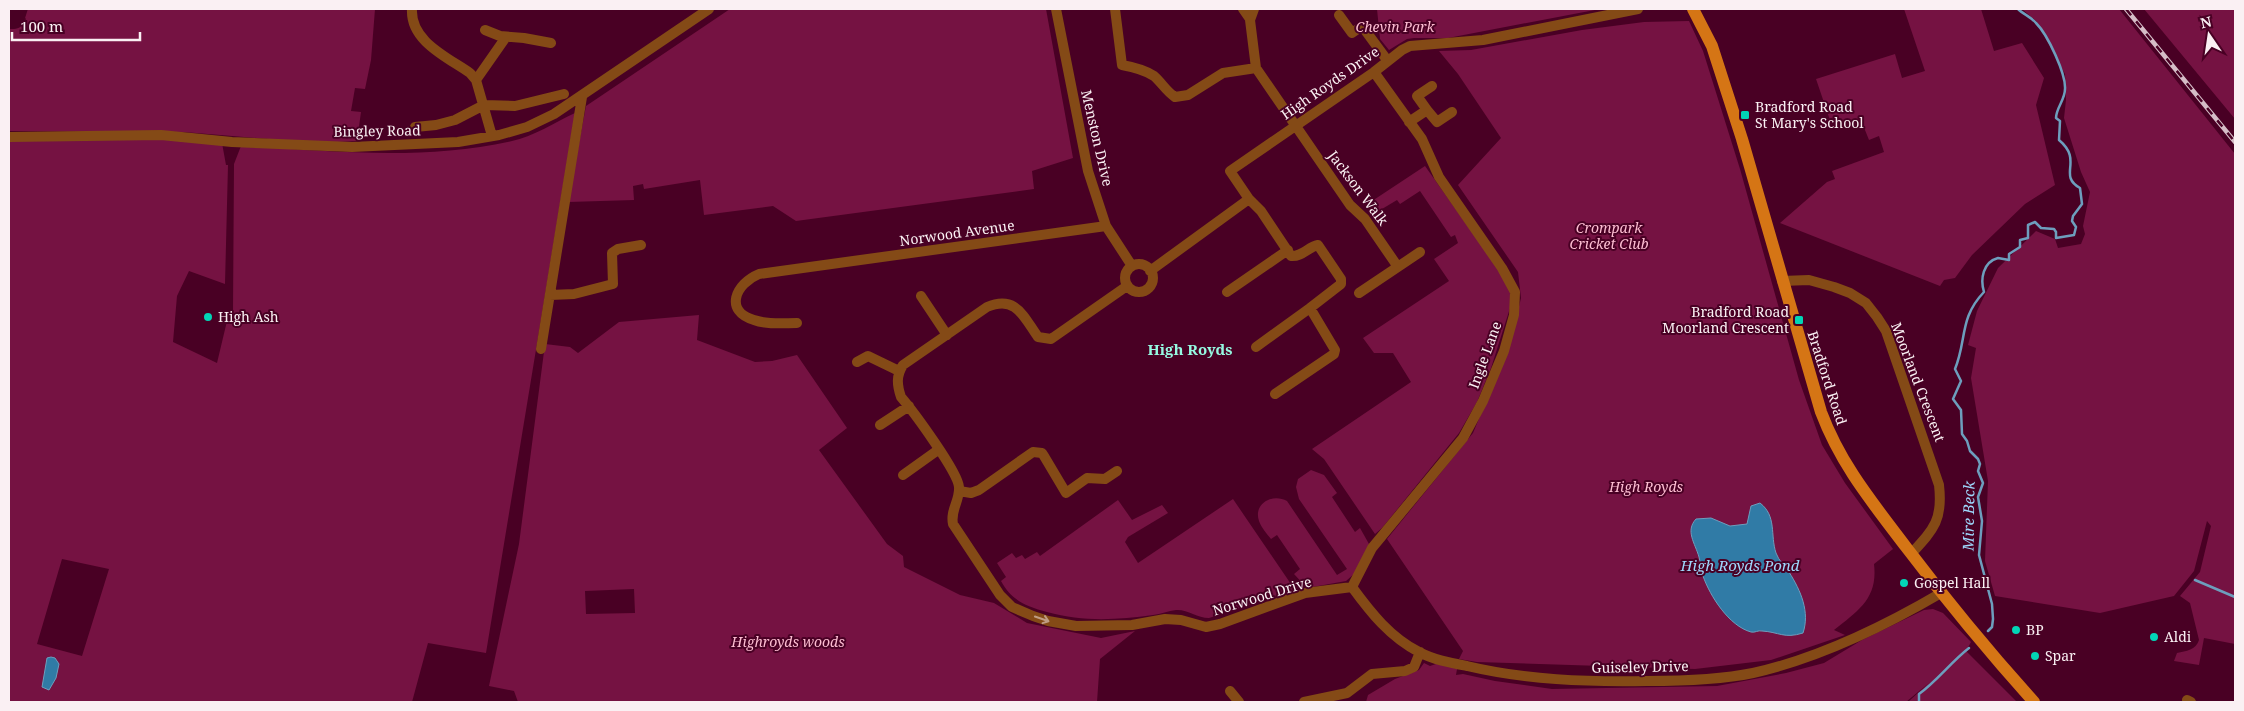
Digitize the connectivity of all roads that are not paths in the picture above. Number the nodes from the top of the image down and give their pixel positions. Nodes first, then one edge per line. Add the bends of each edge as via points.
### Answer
1 (412, 9) edge
2 (709, 9) edge
3 (1056, 9) edge
4 (1115, 9) edge
5 (1243, 9) edge
6 (1254, 9) edge
7 (1638, 9) edge
8 (1694, 9) edge
9 (1339, 15) dead end
10 (1250, 19) junction
11 (485, 30) dead end
12 (506, 38) junction
13 (551, 43) dead end
14 (1388, 60) junction
15 (1256, 68) junction
16 (1374, 72) junction
17 (476, 80) junction
18 (1432, 86) dead end
19 (564, 94) dead end
20 (582, 97) junction
21 (484, 105) junction
22 (1427, 110) junction
23 (1452, 112) dead end
24 (1409, 122) junction
25 (1295, 126) junction
26 (415, 127) dead end
27 (492, 136) junction
28 (9, 137) edge
29 (1249, 199) junction
30 (1106, 226) junction
31 (641, 245) dead end
32 (1288, 250) junction
33 (1420, 252) dead end
34 (1132, 266) junction
35 (1398, 267) junction
36 (1150, 271) junction
37 (1782, 281) junction
38 (1127, 286) junction
39 (1227, 292) dead end
40 (1358, 293) dead end
41 (550, 295) junction
42 (921, 296) dead end
43 (1310, 308) junction
44 (797, 323) dead end
45 (947, 335) junction
46 (1256, 347) dead end
47 (540, 349) dead end
48 (857, 362) dead end
49 (899, 371) junction
50 (1275, 394) dead end
51 (908, 406) junction
52 (880, 426) dead end
53 (938, 450) junction
54 (1117, 471) dead end
55 (903, 474) dead end
56 (959, 491) junction
57 (1911, 554) junction
58 (1352, 587) junction
59 (1940, 593) junction
60 (1420, 652) junction
61 (1230, 691) dead end
62 (1239, 702) edge
63 (1304, 702) edge
64 (2034, 702) edge

1 - 17 street via 414,26 422,38
2 - 20 street, Bingley Road
3 - 30 street, Menston Drive via 1088,171
4 - 15 street via 1122,65 1150,74 1175,97 1188,95 1223,73
5 - 10 street
6 - 10 street
7 - 14 street, High Royds Drive via 1483,40 1410,46
8 - 37 main road, Bradford Road via 1712,46
9 - 14 street via 1352,33 1362,26
10 - 15 street
11 - 12 street
12 - 13 street
12 - 17 street
14 - 16 street, High Royds Drive
15 - 25 street, Jackson Walk
16 - 24 street, Ingle Lane
16 - 25 street, High Royds Drive
17 - 21 street
18 - 22 street via 1417,96
19 - 21 street via 515,106
20 - 27 street, Bingley Road via 542,121
20 - 41 street
21 - 26 street via 455,120
21 - 27 street
22 - 23 street via 1437,122
22 - 24 street
24 - 58 street, Ingle Lane via 1422,139 1439,177 1513,285 1514,315 1504,351 1463,438 1372,548
25 - 29 street, High Royds Drive via 1230,171
25 - 35 street, Jackson Walk
27 - 28 street, Bingley Road via 352,148 161,135
29 - 32 street
29 - 36 street
30 - 34 street, Menston Drive
30 - 44 street, Norwood Avenue via 759,274 749,278 737,292 739,311 746,317 756,321
31 - 41 street via 618,249 612,254 613,284 574,294
32 - 39 street
32 - 43 street via 1291,256 1297,256 1318,245 1341,279 1339,288
33 - 35 street
34 - 36 street via 1142,265
34 - 38 street via 1125,277
35 - 40 street
36 - 38 street via 1152,282 1144,291 1136,292
37 - 57 main road, Bradford Road via 1832,443 1863,491
37 - 57 street, Moorland Crescent via 1809,280 1850,293 1866,303 1886,331 1939,485 1941,507 1932,531
38 - 45 street via 1051,338 1038,337 1018,308 1003,302 987,307
41 - 47 street
42 - 45 street
43 - 46 street
43 - 50 street via 1335,350 1334,354
45 - 49 street
48 - 49 street via 868,356
49 - 51 street via 898,388
51 - 52 street
51 - 53 street
53 - 55 street
53 - 56 street via 958,481
54 - 56 street via 1105,479 1087,478 1066,493 1042,453 1034,452 979,490 971,493
56 -> 58 street, Norwood Drive via 951,515 953,524 1000,595 1012,607 1048,621 1101,627 1165,619 1206,627 1305,594
57 - 59 main road, Bradford Road
58 - 60 street, Guiseley Drive via 1387,630
59 - 60 street, Guiseley Drive via 1865,634 1804,658 1752,673 1709,679 1602,682 1546,679 1483,670
59 - 64 main road, Bradford Road
60 - 63 street via 1414,667 1405,671 1372,674 1347,693
61 - 62 street

